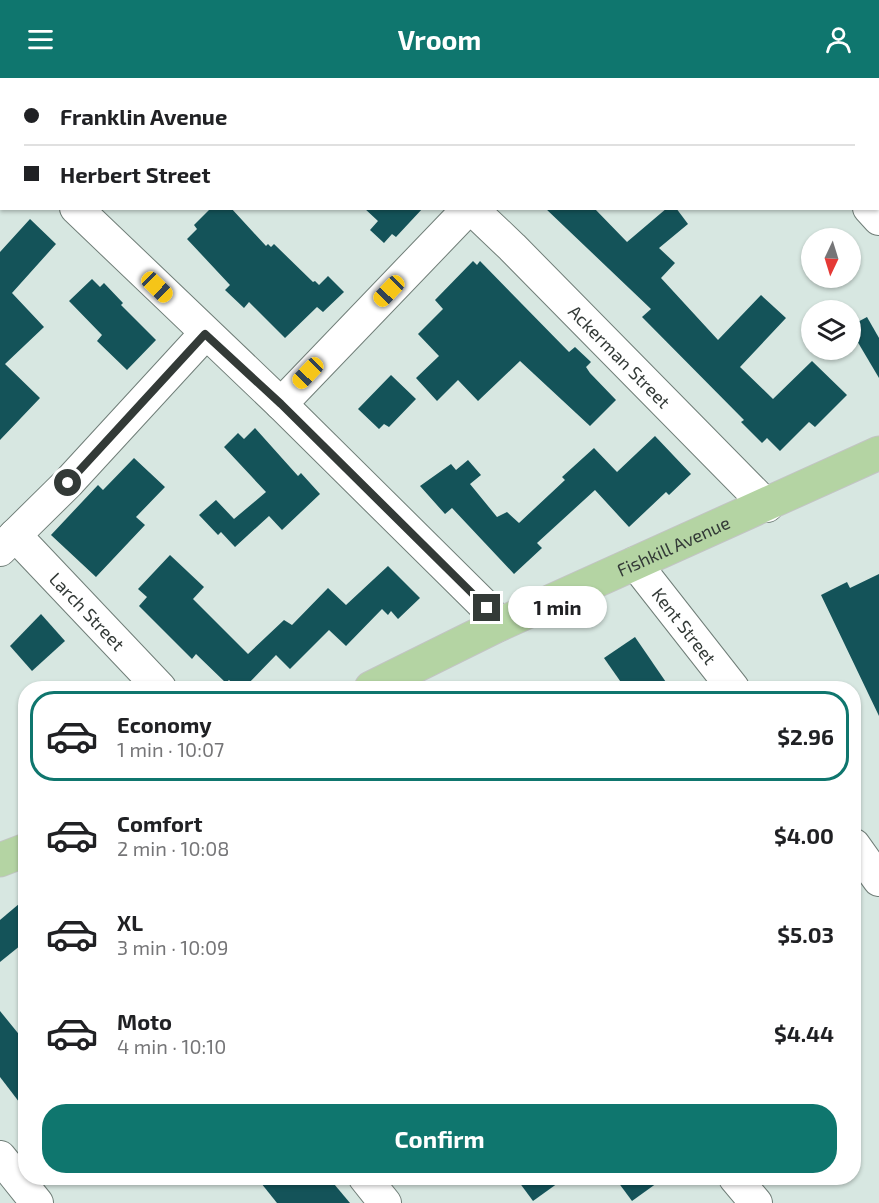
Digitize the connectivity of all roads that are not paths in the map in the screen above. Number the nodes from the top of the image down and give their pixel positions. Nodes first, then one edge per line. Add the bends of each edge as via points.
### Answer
1 (78, 210) edge
2 (468, 210) edge
3 (472, 210) edge
4 (205, 334) junction
5 (281, 404) junction
6 (879, 453) edge
7 (767, 506) junction
8 (7, 543) edge
9 (635, 563) junction
10 (496, 626) junction
11 (153, 681) edge
12 (385, 681) edge
13 (728, 681) edge
14 (18, 853) edge
15 (861, 855) edge
16 (0, 860) edge
17 (879, 880) edge
18 (0, 1157) edge
19 (18, 1179) edge
20 (23, 1185) edge
21 (371, 1185) edge
22 (741, 1185) edge
23 (37, 1203) edge
24 (385, 1203) edge
25 (756, 1203) edge

1 - 4 street
2 - 5 street
3 - 7 street, Ackerman Street
4 - 5 street
4 - 8 street via 68,483
5 - 10 street via 487,608
6 - 7 main road, Fishkill Avenue
7 - 9 main road, Fishkill Avenue
8 - 11 street, Larch Street
9 - 10 main road, Fishkill Avenue
9 - 13 street, Kent Street
10 - 12 main road, Fishkill Avenue
14 - 16 main road
15 - 17 street
18 - 19 street
20 - 23 street
21 - 24 street
22 - 25 street

